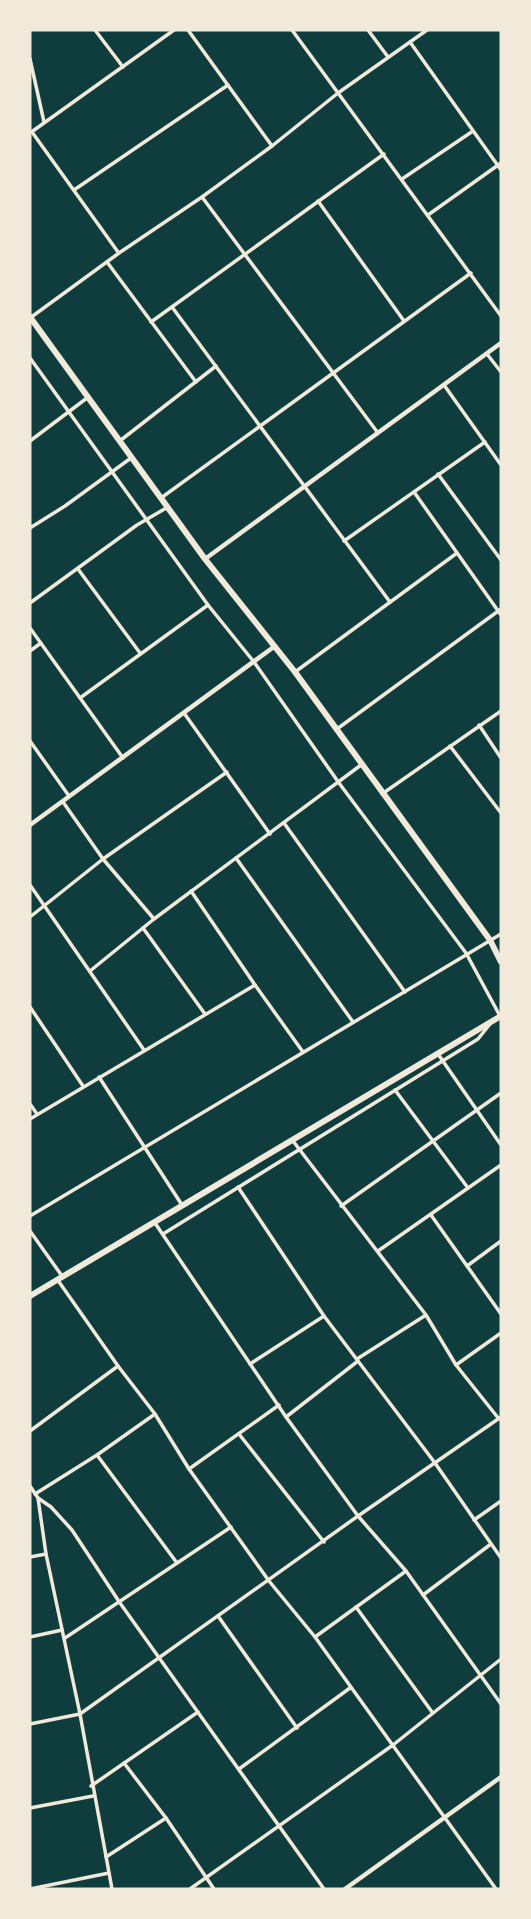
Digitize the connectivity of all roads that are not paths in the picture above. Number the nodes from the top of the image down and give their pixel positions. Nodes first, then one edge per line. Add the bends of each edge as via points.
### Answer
1 (95, 30) edge
2 (174, 30) edge
3 (292, 30) edge
4 (368, 30) edge
5 (427, 30) edge
6 (191, 31) edge
7 (410, 42) junction
8 (388, 57) junction
9 (30, 59) edge
10 (123, 67) junction
11 (228, 85) junction
12 (338, 93) junction
13 (45, 122) junction
14 (473, 131) junction
15 (31, 132) edge
16 (272, 146) junction
17 (384, 154) junction
18 (499, 164) edge
19 (501, 170) edge
20 (402, 179) junction
21 (74, 190) junction
22 (202, 197) junction
23 (318, 201) junction
24 (428, 215) junction
25 (119, 253) junction
26 (245, 254) junction
27 (107, 262) junction
28 (471, 274) junction
29 (172, 307) junction
30 (501, 316) edge
31 (30, 317) edge
32 (404, 321) junction
33 (151, 322) junction
34 (33, 327) edge
35 (501, 343) edge
36 (487, 354) junction
37 (30, 358) edge
38 (216, 366) junction
39 (333, 372) junction
40 (501, 372) edge
41 (196, 382) junction
42 (444, 385) junction
43 (88, 398) junction
44 (69, 412) junction
45 (260, 426) junction
46 (378, 433) junction
47 (30, 441) edge
48 (120, 441) junction
49 (485, 442) junction
50 (131, 457) junction
51 (501, 465) edge
52 (113, 471) junction
53 (438, 474) junction
54 (305, 487) junction
55 (414, 492) junction
56 (161, 498) junction
57 (167, 507) junction
58 (146, 519) junction
59 (30, 528) edge
60 (344, 541) junction
61 (457, 553) junction
62 (205, 559) junction
63 (501, 560) edge
64 (78, 569) junction
65 (390, 602) junction
66 (30, 603) edge
67 (208, 605) junction
68 (500, 612) edge
69 (30, 628) edge
70 (41, 643) junction
71 (275, 646) junction
72 (30, 651) edge
73 (140, 653) junction
74 (254, 662) junction
75 (295, 673) junction
76 (80, 698) junction
77 (501, 712) edge
78 (184, 713) junction
79 (479, 725) junction
80 (336, 731) junction
81 (30, 741) edge
82 (450, 746) junction
83 (123, 758) junction
84 (501, 758) edge
85 (361, 765) junction
86 (228, 772) junction
87 (340, 783) junction
88 (382, 794) junction
89 (69, 796) junction
90 (62, 802) junction
91 (501, 813) edge
92 (284, 823) junction
93 (30, 825) edge
94 (270, 834) junction
95 (236, 858) junction
96 (103, 859) junction
97 (30, 885) edge
98 (191, 891) junction
99 (44, 906) junction
100 (30, 917) edge
101 (154, 919) junction
102 (143, 928) junction
103 (501, 934) edge
104 (490, 940) junction
105 (466, 953) junction
106 (501, 962) edge
107 (90, 971) junction
108 (254, 985) junction
109 (405, 992) junction
110 (30, 1007) edge
111 (206, 1015) junction
112 (501, 1016) edge
113 (353, 1021) junction
114 (490, 1023) junction
115 (144, 1050) junction
116 (303, 1052) junction
117 (437, 1053) junction
118 (442, 1061) junction
119 (99, 1077) junction
120 (83, 1086) junction
121 (395, 1090) junction
122 (501, 1093) edge
123 (30, 1104) edge
124 (477, 1110) junction
125 (37, 1115) junction
126 (30, 1119) edge
127 (293, 1141) junction
128 (434, 1141) junction
129 (501, 1144) edge
130 (145, 1147) junction
131 (299, 1149) junction
132 (501, 1164) edge
133 (238, 1187) junction
134 (468, 1188) junction
135 (183, 1206) junction
136 (341, 1206) junction
137 (431, 1215) junction
138 (30, 1216) edge
139 (155, 1223) junction
140 (30, 1231) edge
141 (163, 1234) junction
142 (501, 1241) edge
143 (378, 1251) junction
144 (467, 1266) junction
145 (60, 1278) junction
146 (30, 1296) edge
147 (501, 1314) edge
148 (426, 1315) junction
149 (324, 1316) junction
150 (501, 1333) edge
151 (357, 1360) junction
152 (250, 1364) junction
153 (456, 1365) junction
154 (118, 1366) junction
155 (279, 1405) junction
156 (155, 1414) junction
157 (286, 1417) junction
158 (500, 1418) edge
159 (30, 1431) edge
160 (239, 1434) junction
161 (97, 1455) junction
162 (435, 1463) junction
163 (189, 1469) junction
164 (30, 1486) edge
165 (37, 1496) junction
166 (501, 1501) edge
167 (358, 1516) junction
168 (474, 1520) junction
169 (231, 1527) junction
170 (324, 1542) junction
171 (491, 1544) junction
172 (46, 1553) junction
173 (30, 1557) edge
174 (501, 1558) edge
175 (177, 1563) junction
176 (406, 1571) junction
177 (269, 1581) junction
178 (423, 1595) junction
179 (120, 1603) junction
180 (356, 1607) junction
181 (218, 1616) junction
182 (63, 1630) junction
183 (30, 1637) edge
184 (65, 1637) junction
185 (315, 1637) junction
186 (160, 1658) junction
187 (501, 1659) edge
188 (481, 1675) junction
189 (350, 1688) junction
190 (501, 1704) edge
191 (198, 1712) junction
192 (432, 1712) junction
193 (80, 1714) junction
194 (30, 1724) edge
195 (297, 1728) junction
196 (393, 1745) junction
197 (124, 1763) junction
198 (239, 1769) junction
199 (501, 1777) edge
200 (92, 1786) junction
201 (93, 1796) junction
202 (30, 1808) edge
203 (445, 1817) junction
204 (166, 1818) junction
205 (280, 1826) junction
206 (106, 1857) junction
207 (109, 1873) junction
208 (207, 1879) junction
209 (501, 1884) edge
210 (30, 1889) edge
211 (112, 1889) edge
212 (190, 1889) edge
213 (214, 1889) edge
214 (324, 1889) edge
215 (345, 1889) edge
216 (495, 1889) edge

1 - 10 street
2 - 10 street
3 - 12 street
4 - 8 street
5 - 7 street
6 - 11 street
7 - 8 street
7 - 14 street
8 - 12 street
9 - 13 street
10 - 13 street
11 - 16 street
11 - 21 street
12 - 16 street
12 - 17 street
13 - 15 street
14 - 18 street
14 - 20 street
15 - 21 street
16 - 22 street
17 - 20 street
17 - 23 street
18 - 19 street
18 - 24 street
20 - 24 street
21 - 25 street
22 - 25 street
22 - 26 street
23 - 26 street
23 - 32 street
24 - 28 street
25 - 27 street
26 - 29 street
26 - 39 street
27 - 31 street
27 - 33 street
28 - 30 street
28 - 32 street
29 - 33 street
29 - 38 street
31 - 34 main road
32 - 39 street
33 - 41 street
34 - 43 main road
35 - 36 street
36 - 40 street
36 - 42 street
37 - 44 street
38 - 41 street
38 - 45 street
39 - 45 street
39 - 46 street
41 - 48 street
42 - 46 street
42 - 49 street
43 - 44 street
43 - 48 main road
44 - 47 street
44 - 52 street
45 - 54 street
45 - 56 street
46 - 54 street
48 - 50 main road
49 - 51 street
49 - 53 street
50 - 52 street
50 - 56 main road
52 - 58 street
52 - 59 street
53 - 55 street
53 - 63 street
54 - 60 street
54 - 62 street
55 - 60 street
55 - 61 street
56 - 57 main road
57 - 58 street
57 - 62 main road
58 - 64 street
58 - 67 street
60 - 65 street
61 - 65 street
61 - 68 street
62 - 71 main road
64 - 66 street
64 - 73 street
65 - 75 street
67 - 73 street
67 - 74 street
68 - 80 street
69 - 70 street
70 - 72 street
70 - 76 street
71 - 74 street
71 - 75 main road
73 - 76 street
74 - 78 street
74 - 87 street
75 - 80 main road
76 - 83 street
77 - 79 street
78 - 83 street
78 - 86 street
79 - 82 street
79 - 84 street
80 - 85 main road
81 - 89 street
82 - 88 street
82 - 91 street
83 - 89 street
85 - 87 street
85 - 88 main road
86 - 94 street
86 - 96 street
87 - 92 street
87 - 105 street
88 - 104 main road
89 - 90 street
90 - 93 street
90 - 96 street
92 - 94 street
92 - 109 street
94 - 95 street
95 - 98 street
95 - 113 street
96 - 99 street
96 - 101 street
97 - 99 street
98 - 101 street
98 - 108 street
99 - 100 street
99 - 107 street
101 - 102 street
102 - 107 street
102 - 111 street
103 - 104 street
104 - 105 street
104 - 106 main road
105 - 109 street
105 - 112 street
107 - 115 street
108 - 111 street
108 - 116 street
109 - 113 street
110 - 120 street
111 - 115 street
112 - 114 main road
113 - 116 street
114 - 117 main road
114 - 118 street via 478,1039
115 - 119 street
116 - 130 street
117 - 118 street
117 - 127 main road
118 - 121 street
118 - 124 street
119 - 120 street
119 - 130 street
120 - 125 street
121 - 128 street
121 - 131 street
122 - 124 street
123 - 125 street
124 - 128 street
124 - 129 street
125 - 126 street
127 - 131 street
127 - 135 main road
128 - 134 street
128 - 136 street
130 - 135 street
130 - 138 street
131 - 133 street
131 - 136 street
132 - 134 street
133 - 141 street
133 - 149 street
134 - 137 street
135 - 139 main road
136 - 143 street
137 - 143 street
137 - 144 street
139 - 141 street
139 - 145 main road
140 - 145 street
141 - 152 street
142 - 144 street
143 - 148 street
144 - 147 street
145 - 146 main road
145 - 154 street
148 - 151 street
148 - 153 street
149 - 151 street
149 - 152 street
150 - 153 street
151 - 157 street
151 - 162 street
152 - 155 street
153 - 158 street
154 - 156 street
154 - 159 street
155 - 157 street
155 - 160 street
156 - 161 street
156 - 163 street
157 - 167 street
158 - 162 street
160 - 163 street
160 - 170 street
161 - 165 street
161 - 175 street
162 - 167 street
162 - 168 street
163 - 169 street
164 - 165 street
165 - 172 street
165 - 179 street via 66,1523
166 - 168 street
167 - 170 street
167 - 176 street
168 - 171 street
169 - 175 street
169 - 177 street
170 - 177 street
171 - 174 street
171 - 178 street
172 - 173 street
172 - 182 street
175 - 179 street
176 - 178 street
176 - 180 street
177 - 181 street
177 - 185 street
178 - 188 street
179 - 184 street
179 - 186 street
180 - 185 street
180 - 192 street
181 - 186 street
181 - 195 street
182 - 183 street
182 - 184 street
184 - 193 street
185 - 189 street
186 - 191 street
186 - 193 street
187 - 188 street
188 - 190 street
188 - 192 street
189 - 195 street
189 - 196 street
191 - 197 street
191 - 198 street
192 - 196 street
193 - 194 street
193 - 200 street
195 - 198 street
196 - 203 street
196 - 205 street
197 - 200 street
197 - 204 street
198 - 205 street
199 - 203 street
200 - 201 street
201 - 202 street
201 - 206 street
203 - 215 street
203 - 216 street
204 - 206 street
204 - 208 street
205 - 208 street
205 - 214 street
206 - 207 street
207 - 210 street
207 - 211 street
208 - 212 street
208 - 213 street
209 - 216 street

